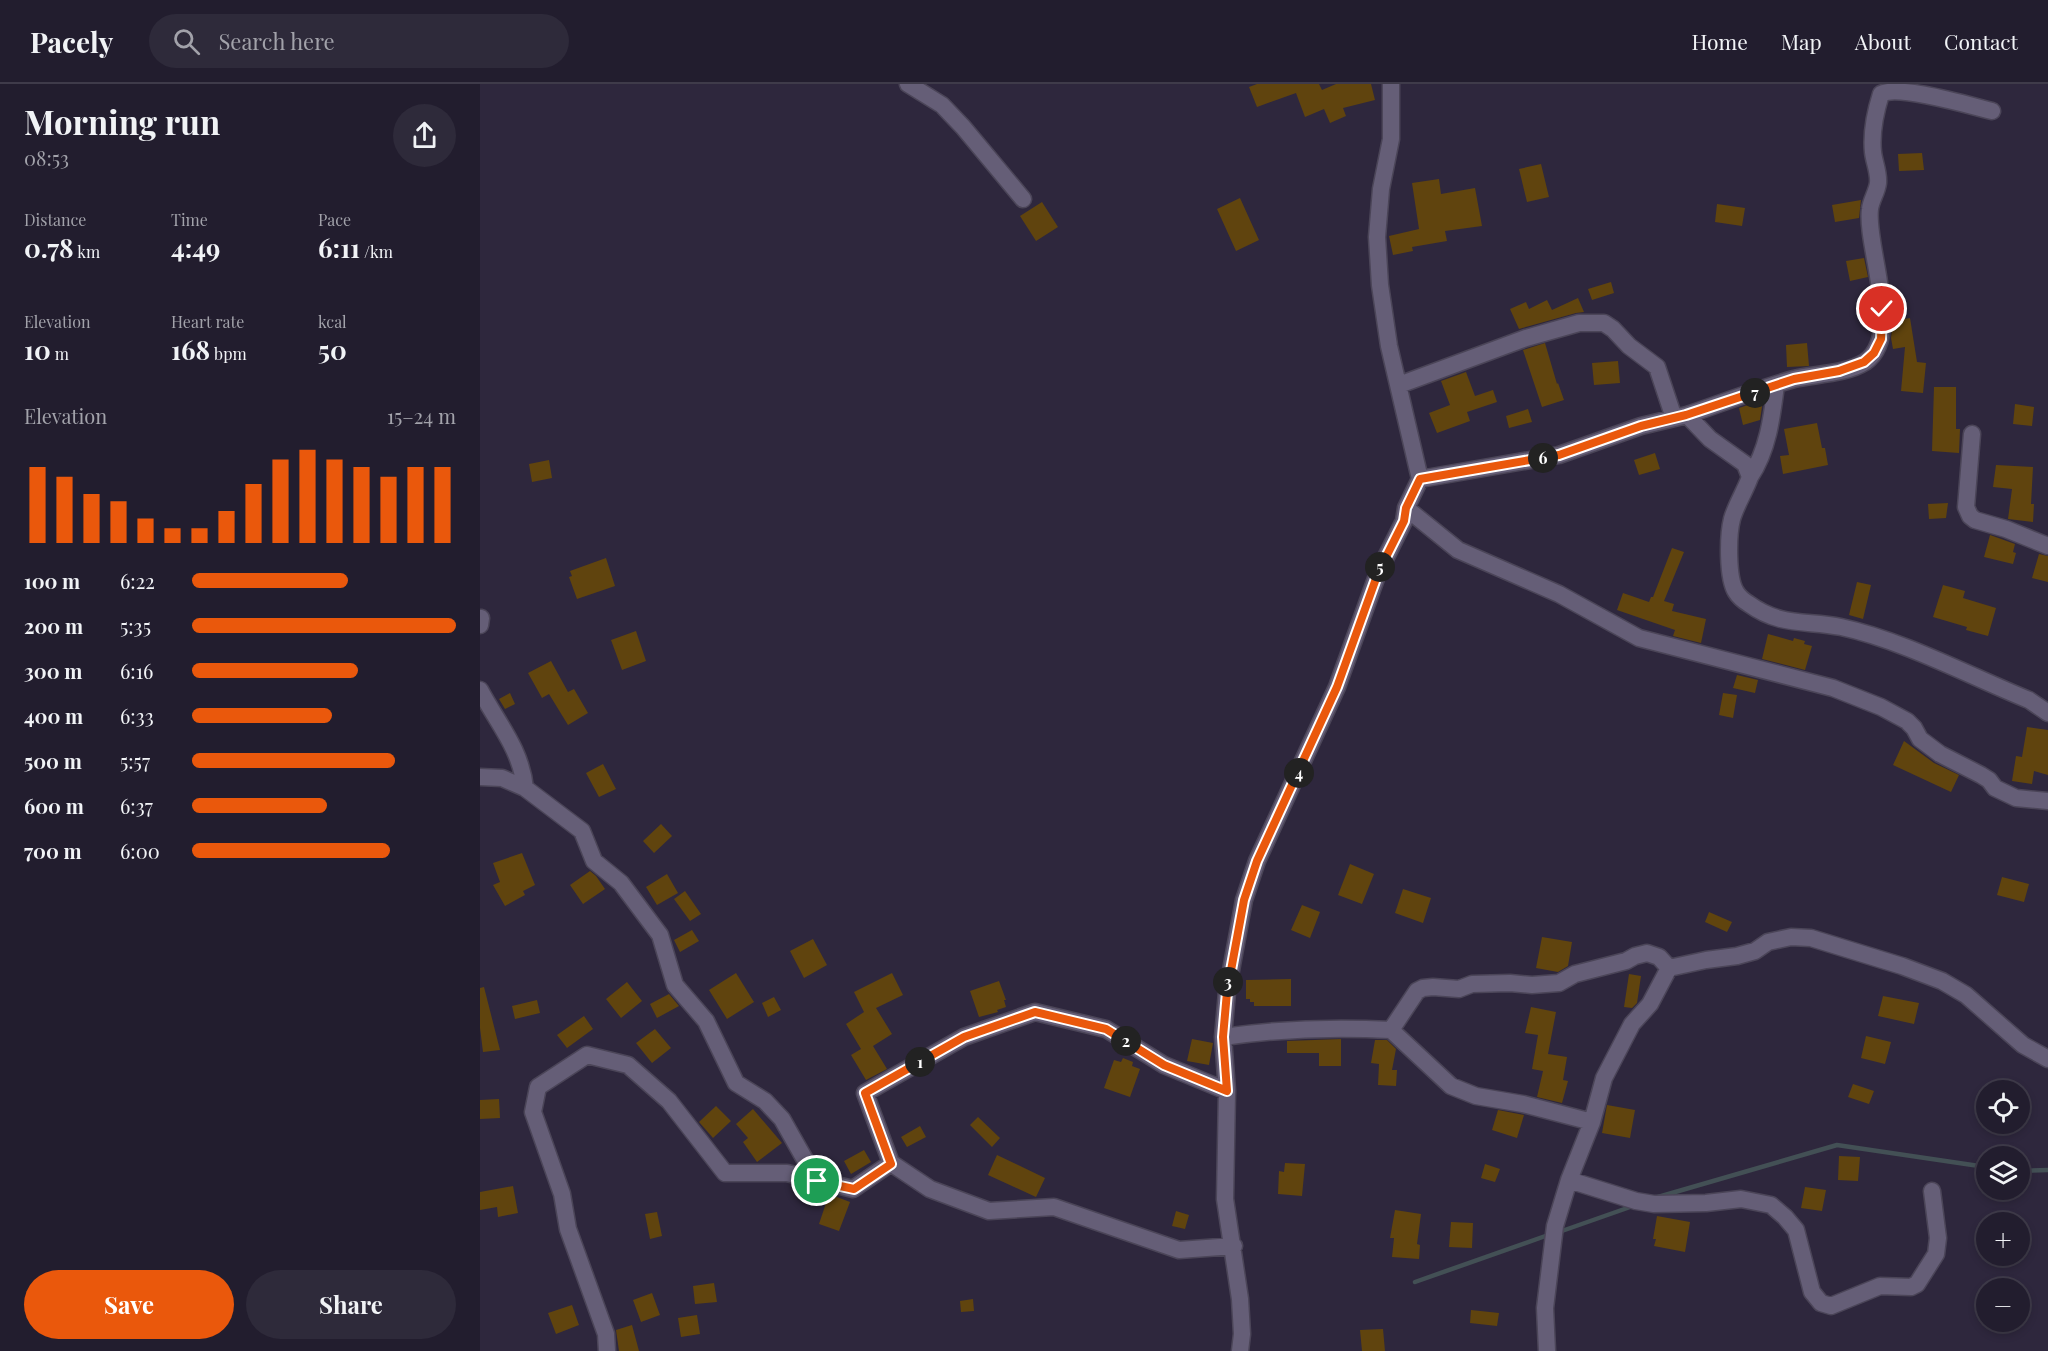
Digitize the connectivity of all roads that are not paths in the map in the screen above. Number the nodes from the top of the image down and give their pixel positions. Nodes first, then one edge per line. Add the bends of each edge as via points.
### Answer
1 (908, 84) edge
2 (1391, 84) edge
3 (1992, 111) dead end
4 (1023, 199) dead end
5 (1398, 385) junction
6 (1776, 386) junction
7 (1680, 417) junction
8 (1972, 434) dead end
9 (1750, 477) junction
10 (1420, 479) junction
11 (1406, 508) junction
12 (2048, 546) edge
13 (481, 618) edge
14 (480, 625) edge
15 (480, 690) edge
16 (2048, 713) edge
17 (480, 777) edge
18 (525, 788) junction
19 (2048, 801) edge
20 (1669, 968) junction
21 (1391, 1030) junction
22 (1223, 1037) junction
23 (2048, 1059) edge
24 (1227, 1091) junction
25 (1592, 1122) junction
26 (891, 1164) junction
27 (1569, 1180) junction
28 (817, 1181) junction
29 (1932, 1191) dead end
30 (1233, 1246) junction
31 (607, 1351) edge
32 (1240, 1351) edge
33 (1547, 1351) edge

1 - 4 street via 942,105
2 - 5 street via 1391,139 1377,237 1380,285
3 - 6 street via 1896,91 1881,94 1872,131 1878,184 1870,210 1881,298 1881,339 1864,362
5 - 7 street via 1526,338 1579,323 1604,323 1657,367
5 - 10 street
6 - 7 street
6 - 9 street via 1767,439 1760,462
7 - 9 street via 1746,464
7 - 10 street via 1641,426 1559,455
8 - 12 street via 1966,507 1970,516
9 - 16 street via 1732,519 1730,550 1731,579 1743,599 1762,614 1790,622 1840,627 1894,643 2029,700
10 - 11 street
11 - 19 street via 1458,550 1559,594 1639,638 1833,688 1881,706 1907,721 1920,739 1940,754 1981,775 1995,788 2016,798
11 - 22 street via 1337,687 1257,861 1244,900
13 - 14 street
15 - 18 street via 514,746
17 - 18 street via 502,778
18 - 28 street via 582,831 594,861 621,882 660,935 675,985 706,1021 736,1083 765,1101 782,1119
20 - 21 street via 1659,957 1647,953 1575,974 1559,983 1423,988
20 - 23 street via 1737,956 1768,942 1811,938 1942,981 1966,995 2023,1045
20 - 25 street via 1650,1004 1632,1024 1604,1078
21 - 22 street via 1276,1031
21 - 25 street via 1451,1086 1476,1096
22 - 24 street
24 - 26 street via 1164,1065 1106,1029 1035,1012 964,1037 865,1093
24 - 30 street via 1225,1199
25 - 27 street
26 - 28 street via 854,1189
26 - 30 street via 930,1189 989,1211 1054,1207 1179,1250
27 - 29 street via 1654,1204 1741,1199 1771,1205 1796,1230 1812,1292 1821,1303 1831,1306 1880,1286 1917,1284 1936,1254 1938,1238
27 - 33 street via 1555,1226 1545,1308
28 - 31 street via 787,1173 725,1173 669,1101 628,1065 587,1055 538,1087 533,1112 562,1194 568,1229 606,1334
30 - 32 street via 1241,1311

